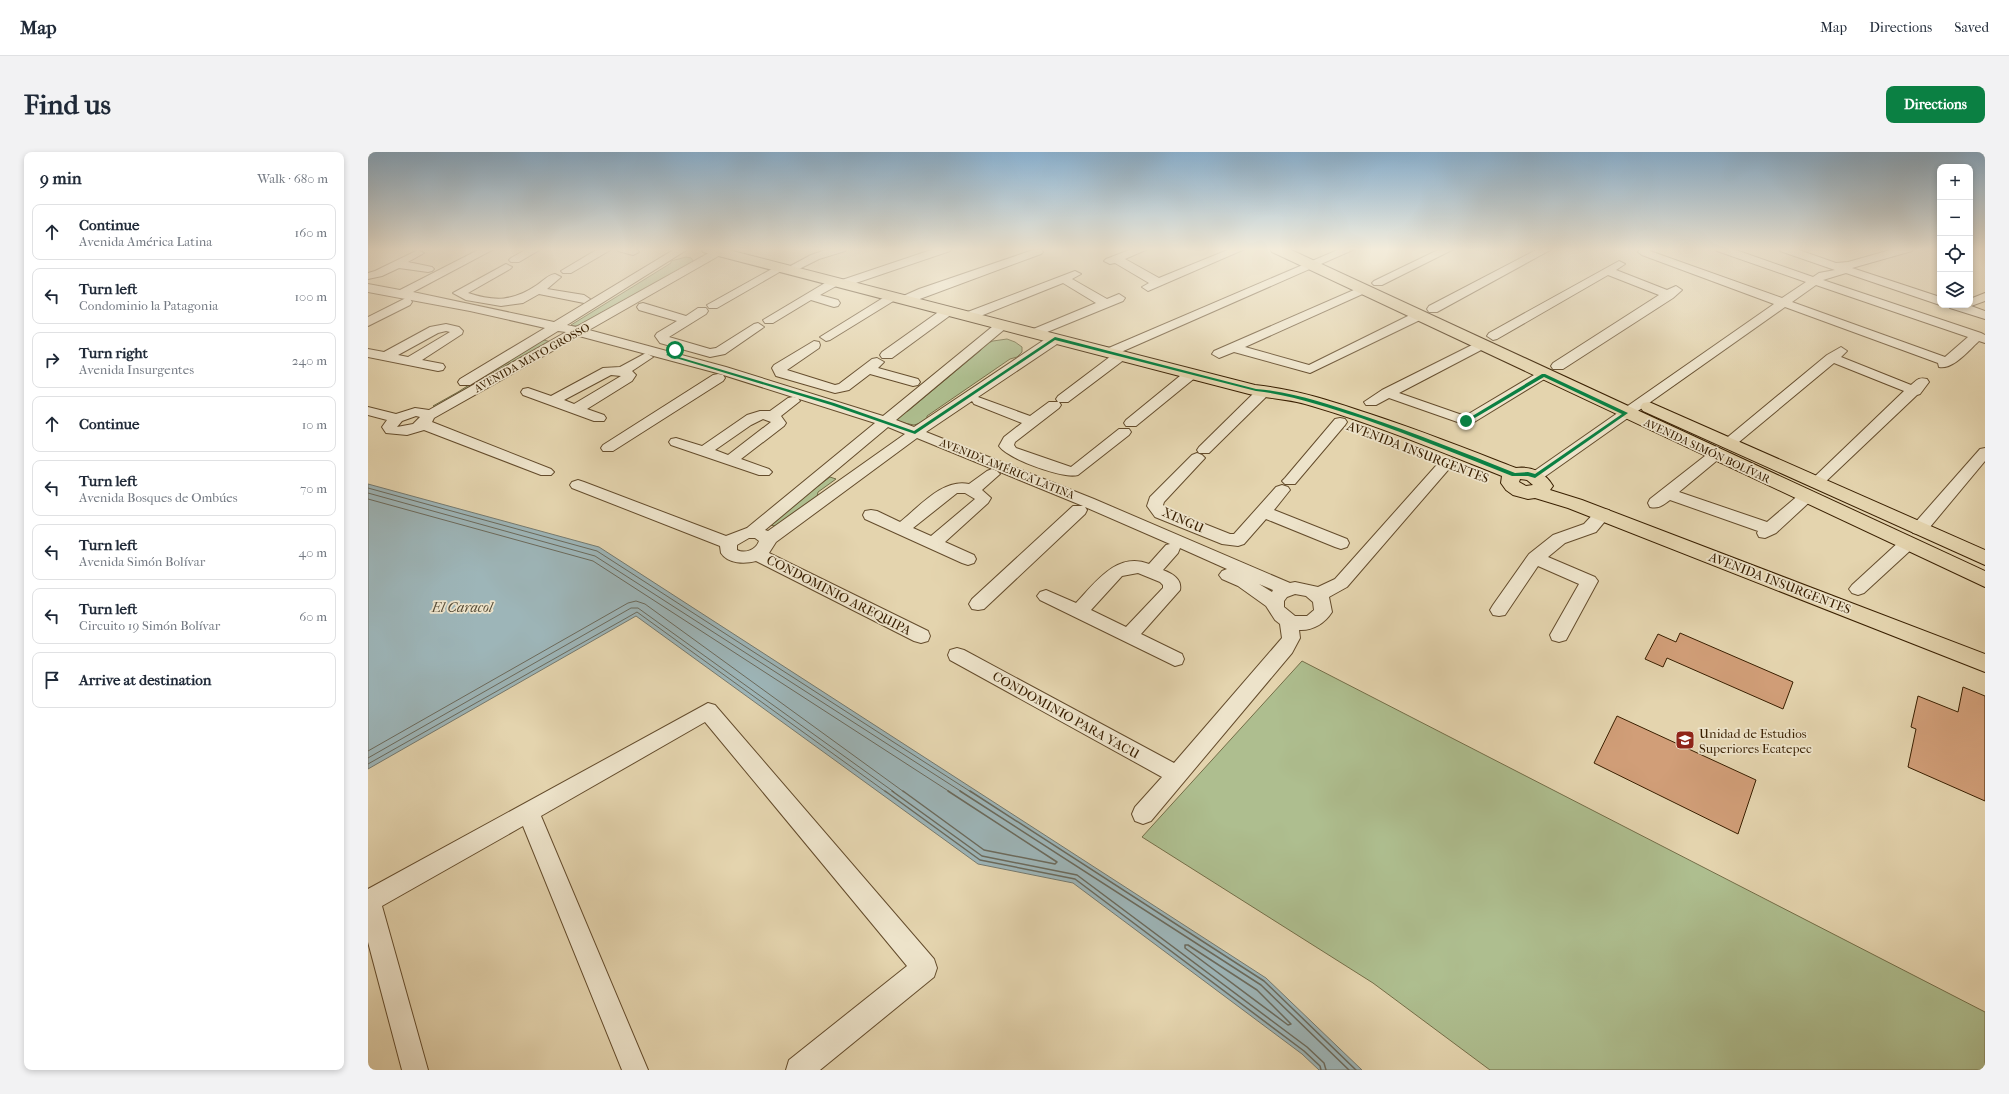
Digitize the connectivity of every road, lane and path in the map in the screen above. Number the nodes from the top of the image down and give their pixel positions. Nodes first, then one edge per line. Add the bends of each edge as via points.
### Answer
1 (382, 292) edge
2 (415, 292) edge
3 (461, 292) edge
4 (532, 292) edge
5 (546, 292) edge
6 (614, 292) edge
7 (645, 292) edge
8 (739, 292) edge
9 (819, 292) edge
10 (874, 292) edge
11 (923, 292) edge
12 (1030, 292) edge
13 (1090, 292) edge
14 (1254, 292) edge
15 (1360, 292) edge
16 (1368, 292) edge
17 (1397, 292) edge
18 (1466, 292) edge
19 (1570, 292) edge
20 (1672, 292) edge
21 (1754, 292) edge
22 (1799, 292) edge
23 (1856, 292) edge
24 (1914, 292) edge
25 (368, 296) edge
26 (810, 296) junction
27 (1985, 297) edge
28 (404, 298) junction
29 (898, 298) junction
30 (1119, 298) dead end
31 (584, 299) dead end
32 (1937, 300) edge
33 (1973, 301) edge
34 (834, 303) dead end
35 (1104, 303) junction
36 (1783, 303) junction
37 (643, 307) dead end
38 (852, 308) dead end
39 (1968, 308) edge
40 (1433, 309) junction
41 (948, 311) junction
42 (866, 312) junction
43 (468, 314) junction
44 (1985, 315) edge
45 (969, 316) junction
46 (1418, 316) junction
47 (687, 320) junction
48 (769, 320) dead end
49 (368, 322) edge
50 (1002, 325) junction
51 (758, 327) dead end
52 (552, 330) junction
53 (1035, 333) junction
54 (575, 334) junction
55 (1494, 336) junction
56 (826, 337) dead end
57 (1981, 338) edge
58 (1055, 339) junction
59 (682, 345) junction
60 (814, 345) dead end
61 (1480, 345) junction
62 (1233, 348) junction
63 (368, 353) edge
64 (1114, 354) junction
65 (1219, 354) dead end
66 (669, 355) junction
67 (387, 356) junction
68 (646, 357) junction
69 (410, 362) junction
70 (877, 362) junction
71 (1558, 366) junction
72 (438, 367) dead end
73 (623, 371) junction
74 (1191, 374) junction
75 (1544, 375) junction
76 (718, 378) junction
77 (809, 382) junction
78 (913, 382) dead end
79 (1260, 391) junction
80 (528, 392) dead end
81 (1388, 393) junction
82 (793, 397) junction
83 (552, 401) junction
84 (979, 401) dead end
85 (1371, 402) dead end
86 (1633, 408) junction
87 (576, 410) junction
88 (368, 411) edge
89 (772, 416) junction
90 (422, 418) junction
91 (600, 418) dead end
92 (1032, 422) junction
93 (1340, 422) junction
94 (880, 425) junction
95 (910, 436) junction
96 (676, 442) dead end
97 (608, 448) dead end
98 (1722, 449) junction
99 (705, 451) junction
100 (1985, 452) edge
101 (730, 460) junction
102 (1038, 461) junction
103 (1447, 462) junction
104 (546, 472) dead end
105 (764, 472) dead end
106 (992, 474) junction
107 (1020, 474) junction
108 (1514, 481) junction
109 (578, 485) dead end
110 (1538, 485) junction
111 (972, 490) junction
112 (1811, 490) junction
113 (1079, 510) junction
114 (1264, 512) junction
115 (871, 514) dead end
116 (1603, 514) junction
117 (1186, 523) junction
118 (901, 528) junction
119 (1920, 529) junction
120 (752, 532) junction
121 (768, 539) junction
122 (729, 543) junction
123 (1172, 543) junction
124 (1341, 543) dead end
125 (933, 544) junction
126 (1907, 544) junction
127 (757, 554) junction
128 (1535, 558) junction
129 (1985, 558) edge
130 (968, 559) dead end
131 (1152, 572) junction
132 (1985, 580) edge
133 (1287, 589) junction
134 (1858, 589) dead end
135 (1318, 595) junction
136 (1046, 596) dead end
137 (1274, 602) junction
138 (978, 604) dead end
139 (1499, 610) dead end
140 (1078, 612) junction
141 (1289, 621) junction
142 (1559, 635) dead end
143 (921, 636) dead end
144 (1129, 636) junction
145 (957, 655) dead end
146 (1175, 659) dead end
147 (1985, 662) edge
148 (1176, 774) junction
149 (528, 812) junction
150 (1143, 814) dead end
151 (368, 901) edge
152 (415, 1070) edge
153 (635, 1070) edge
154 (799, 1070) edge

1 - 28 street, AVENIDA AMÉRICA LATINA
2 - 28 street
3 - 43 street via 459,293
4 - 43 street via 513,302
5 - 31 street
6 - 52 street, AVENIDA MATO GROSSO
7 - 54 street, AVENIDA MATO GROSSO
8 - 47 street
9 - 26 street
10 - 29 main road, AVENIDA INSURGENTES
11 - 29 street
12 - 45 street
13 - 35 street
14 - 64 street
15 - 62 street
16 - 46 main road, AVENIDA SIMÓN BOLÍVAR
17 - 40 main road, AVENIDA SIMÓN BOLÍVAR
18 - 40 street
19 - 55 street
20 - 71 street
21 - 36 street
22 - 36 street
23 - 57 street
24 - 32 street
25 - 28 street, AVENIDA AMÉRICA LATINA
26 - 34 street
26 - 48 street
27 - 33 street
28 - 43 street, AVENIDA AMÉRICA LATINA
28 - 49 street
29 - 41 main road, AVENIDA INSURGENTES
29 - 42 street
30 - 35 street
35 - 53 street
36 - 57 street via 1945,363
36 - 86 street
37 - 47 street
38 - 42 street
39 - 44 street
40 - 55 main road, AVENIDA SIMÓN BOLÍVAR
41 - 45 main road, AVENIDA INSURGENTES
41 - 70 street
42 - 56 street
43 - 52 street, AVENIDA AMÉRICA LATINA
43 - 67 street
43 - 69 street via 456,334
45 - 50 main road, AVENIDA INSURGENTES
46 - 61 main road, AVENIDA SIMÓN BOLÍVAR
46 - 62 street via 1310,369
47 - 59 street via 661,336 665,340
50 - 53 main road, AVENIDA INSURGENTES
50 - 94 street
51 - 59 street via 720,351 710,353
52 - 54 street, AVENIDA AMÉRICA LATINA
52 - 90 street, AVENIDA MATO GROSSO
53 - 58 main road, AVENIDA INSURGENTES
54 - 66 street, AVENIDA AMÉRICA LATINA
54 - 68 street, AVENIDA AMÉRICA LATINA
54 - 90 street, AVENIDA MATO GROSSO
55 - 71 main road, AVENIDA SIMÓN BOLÍVAR
58 - 64 main road, AVENIDA INSURGENTES
58 - 95 street
59 - 66 street
60 - 77 street via 779,368 780,373
61 - 75 main road, AVENIDA SIMÓN BOLÍVAR
61 - 81 street
62 - 65 street
63 - 67 street
64 - 74 main road, AVENIDA INSURGENTES
64 - 92 street
66 - 82 street, AVENIDA AMÉRICA LATINA
67 - 69 street
68 - 73 street
68 - 76 street, AVENIDA AMÉRICA LATINA
69 - 72 street
70 - 77 street via 844,387 836,389
70 - 78 street
71 - 86 main road, AVENIDA SIMÓN BOLÍVAR
73 - 83 street via 608,371
73 - 87 street via 629,375 627,378
74 - 79 main road, AVENIDA INSURGENTES
74 - 102 street via 1080,468 1072,472 1064,471
75 - 81 street via 1466,421
75 - 86 main road, AVENIDA SIMÓN BOLÍVAR
76 - 82 street, AVENIDA AMÉRICA LATINA
76 - 97 street
77 - 82 street
79 - 93 main road, AVENIDA INSURGENTES
79 - 108 main road, AVENIDA INSURGENTES via 1282,393 1318,402 1404,431
79 - 117 street, XINGU via 1156,501 1155,506 1161,512
80 - 83 street
81 - 85 street
82 - 89 street
82 - 94 street, AVENIDA AMÉRICA LATINA
83 - 87 street
84 - 92 street
86 - 98 main road, AVENIDA SIMÓN BOLÍVAR
86 - 110 street
87 - 91 street
88 - 90 street, AVENIDA MATO GROSSO via 397,418
89 - 99 street via 756,416
89 - 101 street via 779,423
90 - 104 street
92 - 102 street via 1009,440 1006,446
93 - 103 main road, AVENIDA INSURGENTES
93 - 114 street, XINGU
94 - 95 street, AVENIDA AMÉRICA LATINA
94 - 120 street
95 - 106 street, AVENIDA AMÉRICA LATINA
95 - 107 street, AVENIDA AMÉRICA LATINA
95 - 121 street
96 - 99 street
98 - 112 main road, AVENIDA SIMÓN BOLÍVAR
98 - 112 street via 1662,499 1767,531
98 - 112 street via 1837,355 1919,387
99 - 101 street
100 - 119 street
101 - 105 street
102 - 107 street
103 - 108 main road, AVENIDA INSURGENTES
103 - 135 street via 1341,583
106 - 111 street
106 - 113 street, AVENIDA AMÉRICA LATINA
107 - 123 street, AVENIDA AMÉRICA LATINA
108 - 110 main road, AVENIDA INSURGENTES via 1525,492
109 - 122 street
110 - 116 main road, AVENIDA INSURGENTES
111 - 118 street via 955,487
111 - 125 street via 983,498 980,503
112 - 119 main road, AVENIDA SIMÓN BOLÍVAR
112 - 126 main road, AVENIDA SIMÓN BOLÍVAR
113 - 123 street, AVENIDA AMÉRICA LATINA
113 - 138 street
114 - 117 street, XINGU via 1238,540 1228,540
114 - 124 street
115 - 118 street
116 - 128 street via 1590,528 1559,539
116 - 147 main road, AVENIDA INSURGENTES
117 - 123 street
118 - 125 street
119 - 129 main road, AVENIDA SIMÓN BOLÍVAR
120 - 121 street via 765,535
120 - 122 street
121 - 127 street via 767,544
122 - 127 street via 727,548 734,556 749,557
123 - 131 street
123 - 133 street, AVENIDA AMÉRICA LATINA
123 - 137 street, AVENIDA AMÉRICA LATINA via 1244,582
125 - 130 street
126 - 132 main road, AVENIDA SIMÓN BOLÍVAR
126 - 134 street
127 - 143 street, CONDOMINIO AREQUIPA
128 - 139 street
128 - 142 street via 1589,581
131 - 140 street via 1140,567 1116,572
131 - 144 street via 1169,581 1172,584 1171,590
133 - 135 street, AVENIDA AMÉRICA LATINA via 1303,588
133 - 137 street via 1276,596
135 - 141 street via 1324,606 1324,612 1320,617 1306,623
136 - 140 street
137 - 141 street, AVENIDA AMÉRICA LATINA via 1275,610
140 - 144 street
141 - 148 street via 1291,638 1285,648
144 - 146 street
145 - 148 street, CONDOMINIO PARA YACU
148 - 150 street
149 - 151 street
149 - 153 street
149 - 154 street via 708,711 925,968
151 - 152 street

